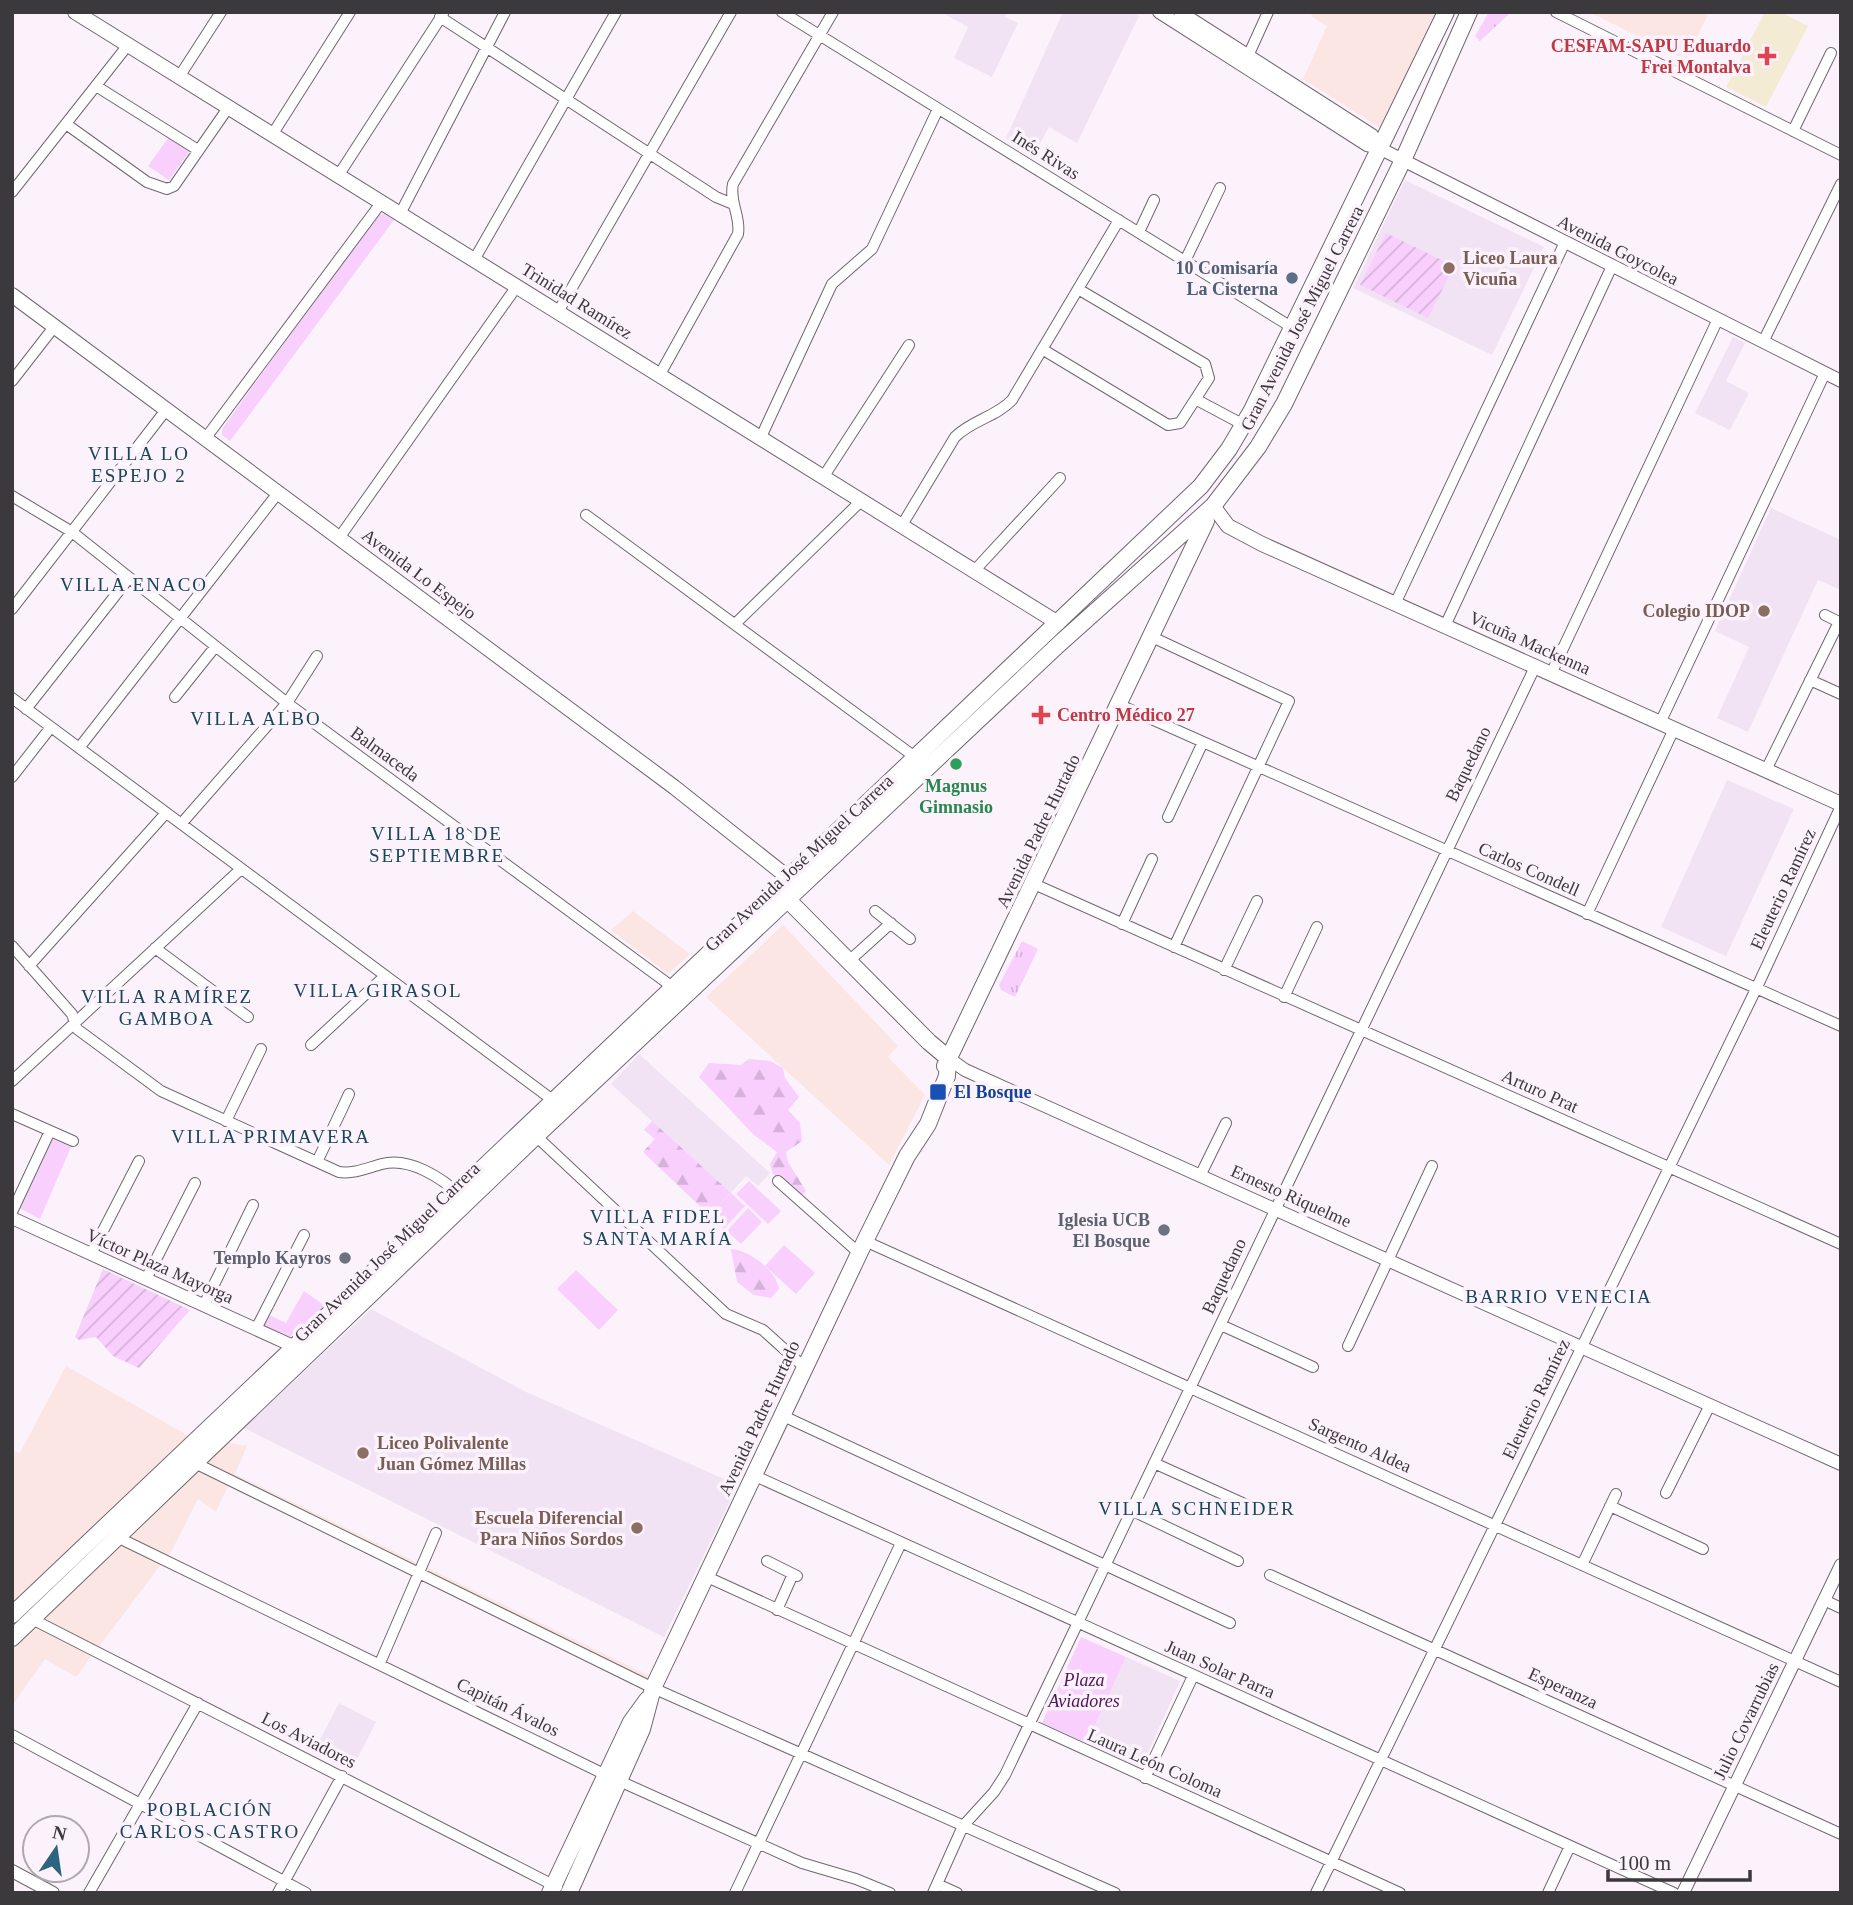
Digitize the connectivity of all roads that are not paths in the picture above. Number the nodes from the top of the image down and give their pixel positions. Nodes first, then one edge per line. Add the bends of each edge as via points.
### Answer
1 (75, 12) edge
2 (221, 12) edge
3 (350, 12) edge
4 (505, 12) edge
5 (616, 12) edge
6 (731, 12) edge
7 (782, 12) edge
8 (833, 12) edge
9 (1159, 12) edge
10 (1180, 12) edge
11 (1268, 12) edge
12 (1446, 12) edge
13 (1469, 12) edge
14 (1556, 12) edge
15 (442, 15) edge
16 (96, 18) edge
17 (819, 35) junction
18 (128, 45) junction
19 (487, 47) junction
20 (1831, 53) dead end
21 (1248, 55) junction
22 (179, 77) junction
23 (96, 86) junction
24 (567, 97) junction
25 (229, 108) junction
26 (938, 109) junction
27 (66, 124) junction
28 (1793, 131) junction
29 (272, 135) junction
30 (1381, 149) junction
31 (198, 150) junction
32 (650, 153) junction
33 (1841, 155) edge
34 (1403, 160) junction
35 (338, 176) junction
36 (1841, 184) edge
37 (1220, 188) dead end
38 (12, 192) edge
39 (1153, 200) dead end
40 (381, 203) junction
41 (733, 204) junction
42 (400, 214) junction
43 (1119, 220) junction
44 (1139, 232) junction
45 (1565, 242) junction
46 (474, 260) junction
47 (1185, 261) junction
48 (1612, 266) junction
49 (517, 286) junction
50 (1078, 289) junction
51 (12, 295) edge
52 (558, 312) junction
53 (1718, 319) junction
54 (54, 327) junction
55 (1293, 328) junction
56 (1763, 342) junction
57 (909, 345) dead end
58 (1042, 349) junction
59 (1825, 373) junction
60 (659, 376) junction
61 (12, 381) edge
62 (1841, 381) edge
63 (1197, 400) junction
64 (166, 410) junction
65 (1244, 425) junction
66 (761, 437) junction
67 (205, 439) junction
68 (1221, 461) junction
69 (824, 476) junction
70 (1060, 478) dead end
71 (278, 493) junction
72 (12, 496) edge
73 (862, 500) junction
74 (1213, 506) junction
75 (586, 515) dead end
76 (902, 525) junction
77 (72, 532) junction
78 (339, 538) junction
79 (975, 570) junction
80 (129, 578) junction
81 (1395, 604) junction
82 (12, 610) edge
83 (1825, 615) dead end
84 (179, 618) junction
85 (1840, 622) edge
86 (1058, 623) junction
87 (735, 624) junction
88 (1444, 626) junction
89 (1152, 637) junction
90 (1058, 645) junction
91 (215, 647) junction
92 (317, 656) dead end
93 (1535, 667) junction
94 (1551, 674) junction
95 (1810, 680) junction
96 (1841, 694) edge
97 (175, 697) dead end
98 (12, 698) edge
99 (287, 702) junction
100 (1120, 705) junction
101 (26, 709) junction
102 (1660, 723) junction
103 (51, 727) junction
104 (1674, 729) junction
105 (1203, 742) junction
106 (79, 748) junction
107 (915, 757) junction
108 (1258, 767) junction
109 (1766, 771) junction
110 (12, 777) edge
111 (1841, 805) edge
112 (166, 813) junction
113 (1168, 817) dead end
114 (181, 824) junction
115 (1446, 851) junction
116 (1152, 859) dead end
117 (241, 869) junction
118 (1034, 884) junction
119 (788, 888) junction
120 (1257, 901) dead end
121 (875, 911) dead end
122 (1587, 914) junction
123 (891, 923) junction
124 (1122, 924) junction
125 (1317, 927) dead end
126 (910, 939) dead end
127 (12, 946) edge
128 (1174, 947) junction
129 (155, 948) junction
130 (849, 961) junction
131 (29, 966) junction
132 (1224, 970) junction
133 (385, 976) junction
134 (1757, 987) junction
135 (679, 992) junction
136 (1284, 997) junction
137 (248, 1017) dead end
138 (74, 1021) junction
139 (1841, 1026) edge
140 (1361, 1032) junction
141 (311, 1045) dead end
142 (261, 1049) dead end
143 (948, 1058) junction
144 (12, 1081) edge
145 (349, 1094) dead end
146 (559, 1105) junction
147 (12, 1114) edge
148 (226, 1121) junction
149 (1226, 1123) dead end
150 (50, 1131) junction
151 (536, 1136) junction
152 (73, 1141) dead end
153 (139, 1161) dead end
154 (317, 1162) junction
155 (1432, 1166) dead end
156 (1670, 1167) junction
157 (1200, 1176) junction
158 (778, 1181) dead end
159 (195, 1183) dead end
160 (462, 1196) junction
161 (253, 1205) dead end
162 (1276, 1210) junction
163 (12, 1212) edge
164 (12, 1218) edge
165 (304, 1235) dead end
166 (1841, 1244) edge
167 (862, 1247) junction
168 (90, 1254) junction
169 (1388, 1260) junction
170 (146, 1279) junction
171 (204, 1305) junction
172 (1220, 1325) junction
173 (256, 1329) junction
174 (293, 1346) junction
175 (1348, 1346) dead end
176 (1581, 1347) junction
177 (294, 1367) junction
178 (804, 1367) junction
179 (1313, 1367) dead end
180 (1191, 1388) junction
181 (1710, 1405) junction
182 (781, 1415) junction
183 (192, 1444) junction
184 (195, 1463) junction
185 (1154, 1463) junction
186 (1841, 1464) edge
187 (753, 1475) junction
188 (1666, 1493) dead end
189 (1616, 1494) dead end
190 (1249, 1506) dead end
191 (1610, 1506) junction
192 (1131, 1510) junction
193 (1493, 1525) junction
194 (436, 1533) dead end
195 (117, 1537) junction
196 (901, 1543) junction
197 (1703, 1549) dead end
198 (767, 1561) dead end
199 (1238, 1561) dead end
200 (1103, 1564) junction
201 (1582, 1565) junction
202 (1841, 1565) edge
203 (419, 1574) junction
204 (1270, 1575) dead end
205 (705, 1576) junction
206 (1824, 1600) junction
207 (1841, 1608) edge
208 (777, 1610) junction
209 (12, 1616) edge
210 (32, 1619) junction
211 (1076, 1623) junction
212 (1230, 1623) dead end
213 (12, 1637) edge
214 (853, 1645) junction
215 (1433, 1648) junction
216 (1794, 1661) junction
217 (380, 1664) junction
218 (1193, 1676) junction
219 (1841, 1682) edge
220 (651, 1693) junction
221 (198, 1703) junction
222 (1027, 1724) junction
223 (12, 1735) edge
224 (801, 1754) junction
225 (1378, 1760) junction
226 (342, 1776) junction
227 (1145, 1777) junction
228 (613, 1779) junction
229 (1735, 1786) junction
230 (140, 1804) junction
231 (963, 1826) junction
232 (1841, 1834) edge
233 (758, 1843) junction
234 (1570, 1846) junction
235 (1331, 1861) junction
236 (12, 1871) edge
237 (285, 1881) junction
238 (935, 1888) edge
239 (551, 1889) edge
240 (53, 1893) edge
241 (89, 1893) edge
242 (278, 1893) edge
243 (306, 1893) edge
244 (569, 1893) edge
245 (735, 1893) edge
246 (890, 1893) edge
247 (957, 1893) edge
248 (1115, 1893) edge
249 (1316, 1893) edge
250 (1400, 1893) edge
251 (1548, 1893) edge
252 (1674, 1893) edge
253 (1683, 1893) edge

1 - 16 main road, Trinidad Ramírez
2 - 22 street
3 - 29 street
4 - 19 street
5 - 24 street
6 - 32 street
7 - 17 street, Inés Rivas
8 - 17 street
9 - 30 street, Avenida Goycolea via 1367,145
10 - 21 street, Avenida Goycolea
11 - 21 street
12 - 30 main road, Gran Avenida José Miguel Carrera
13 - 34 main road, Gran Avenida José Miguel Carrera
14 - 28 street
15 - 19 street
15 - 35 street
16 - 18 main road, Trinidad Ramírez
17 - 26 street, Inés Rivas
17 - 41 street via 735,179
18 - 22 main road, Trinidad Ramírez
18 - 23 street
19 - 24 street
19 - 42 street
20 - 28 street
21 - 30 street, Avenida Goycolea via 1375,138
22 - 25 main road, Trinidad Ramírez
23 - 27 street
23 - 31 street
24 - 32 street
24 - 46 street
25 - 29 main road, Trinidad Ramírez
25 - 31 street
26 - 43 street, Inés Rivas
26 - 66 street via 872,250 832,284
27 - 31 street via 157,187 167,189 174,186
27 - 38 street
28 - 33 street
29 - 35 main road, Trinidad Ramírez
30 - 34 street, Avenida Goycolea
30 - 55 main road, Gran Avenida José Miguel Carrera
32 - 41 street
32 - 52 street
34 - 45 street, Avenida Goycolea
34 - 74 main road, Gran Avenida José Miguel Carrera via 1284,404
35 - 40 main road, Trinidad Ramírez
36 - 56 street
37 - 47 street
39 - 44 street
40 - 42 main road, Trinidad Ramírez
40 - 67 street
41 - 60 street via 739,220 736,238
42 - 46 main road, Trinidad Ramírez
43 - 44 street, Inés Rivas
43 - 50 street
44 - 47 street, Inés Rivas
45 - 48 street, Avenida Goycolea
45 - 81 street
46 - 49 main road, Trinidad Ramírez
47 - 55 street, Inés Rivas
48 - 53 street, Avenida Goycolea
48 - 88 street
49 - 52 main road, Trinidad Ramírez
49 - 78 street
50 - 58 street
50 - 63 street via 1205,365 1209,377
51 - 54 main road, Avenida Lo Espejo
52 - 60 main road, Trinidad Ramírez
53 - 56 street, Avenida Goycolea
53 - 94 street
54 - 61 street
54 - 64 main road, Avenida Lo Espejo
55 - 65 main road, Gran Avenida José Miguel Carrera
56 - 59 street, Avenida Goycolea
57 - 69 street
58 - 63 street via 1168,425 1180,423
58 - 76 street via 1009,404 955,437
59 - 62 street, Avenida Goycolea
59 - 102 street
60 - 66 main road, Trinidad Ramírez
63 - 65 street
64 - 67 main road, Avenida Lo Espejo
64 - 77 street
65 - 68 main road, Gran Avenida José Miguel Carrera
66 - 69 main road, Trinidad Ramírez
67 - 71 main road, Avenida Lo Espejo
68 - 74 main road
68 - 86 main road, Gran Avenida José Miguel Carrera via 1188,500
69 - 73 main road, Trinidad Ramírez
70 - 79 street
71 - 78 main road, Avenida Lo Espejo
71 - 84 street
72 - 77 street, Balmaceda
73 - 76 main road, Trinidad Ramírez
73 - 87 street
74 - 81 main road, Vicuña Mackenna via 1234,530
74 - 89 main road, Avenida Padre Hurtado
74 - 90 main road, Gran Avenida José Miguel Carrera
75 - 87 street
76 - 79 main road, Trinidad Ramírez
77 - 80 street, Balmaceda
77 - 82 street
78 - 119 main road, Avenida Lo Espejo via 674,787
79 - 86 main road, Trinidad Ramírez
80 - 84 street, Balmaceda
80 - 101 street
81 - 88 main road, Vicuña Mackenna
83 - 85 street
84 - 91 street, Balmaceda
84 - 106 street
85 - 95 street
86 - 90 main road
86 - 107 main road, Gran Avenida José Miguel Carrera
87 - 107 street
88 - 93 main road, Vicuña Mackenna
89 - 100 main road, Avenida Padre Hurtado
89 - 108 street via 1287,699 1289,704
90 - 119 main road, Gran Avenida José Miguel Carrera
91 - 97 street
91 - 99 street, Balmaceda
92 - 99 street
93 - 94 main road, Vicuña Mackenna
93 - 115 street, Baquedano
94 - 102 main road, Vicuña Mackenna
95 - 96 street
95 - 109 street
98 - 101 street
99 - 114 street
99 - 135 street, Balmaceda
100 - 105 street, Carlos Condell
100 - 118 main road, Avenida Padre Hurtado
101 - 103 street
102 - 104 main road, Vicuña Mackenna
103 - 106 street
103 - 110 street
104 - 109 main road, Vicuña Mackenna
104 - 122 street
105 - 108 street, Carlos Condell
105 - 113 street
106 - 112 street
107 - 119 main road, Gran Avenida José Miguel Carrera
108 - 115 street, Carlos Condell
108 - 128 street
109 - 111 main road, Vicuña Mackenna
111 - 134 street, Eleuterio Ramírez
112 - 114 street
112 - 131 street
114 - 117 street
115 - 122 street, Carlos Condell
115 - 140 street, Baquedano
116 - 124 street
117 - 129 street
117 - 133 street
118 - 124 street, Arturo Prat
118 - 143 main road, Avenida Padre Hurtado
119 - 130 main road, Ernesto Riquelme
119 - 135 main road, Gran Avenida José Miguel Carrera
120 - 132 street
121 - 123 street
122 - 134 street, Carlos Condell
123 - 126 street
123 - 130 street
124 - 128 street, Arturo Prat
125 - 136 street
127 - 131 street
128 - 132 street, Arturo Prat
129 - 137 street
129 - 138 street
130 - 143 main road, Ernesto Riquelme
131 - 138 street
132 - 136 street, Arturo Prat
133 - 141 street
133 - 146 street
134 - 139 street, Carlos Condell
134 - 156 street, Eleuterio Ramírez
135 - 146 main road, Gran Avenida José Miguel Carrera
136 - 140 street, Arturo Prat
138 - 144 street
138 - 148 street via 76,1029 148,1083
140 - 156 street, Arturo Prat
140 - 162 street, Baquedano
142 - 148 street
143 - 157 street, Ernesto Riquelme via 965,1070
143 - 167 main road, Avenida Padre Hurtado via 947,1076 928,1124
145 - 154 street
146 - 151 main road, Gran Avenida José Miguel Carrera
146 - 160 main road, Gran Avenida José Miguel Carrera
147 - 150 street
148 - 154 street
149 - 157 street
150 - 152 street
150 - 163 street
151 - 160 main road, Gran Avenida José Miguel Carrera
151 - 178 street via 726,1314 763,1330
153 - 168 street
154 - 160 street via 351,1173 385,1163 405,1163
155 - 169 street
156 - 166 street, Arturo Prat
156 - 176 street, Eleuterio Ramírez
157 - 162 street, Ernesto Riquelme
158 - 167 street, Sargento Aldea
159 - 170 street
160 - 174 main road, Gran Avenida José Miguel Carrera
160 - 177 main road, Gran Avenida José Miguel Carrera
161 - 171 street
162 - 169 street, Ernesto Riquelme
162 - 172 street, Baquedano
164 - 168 street, Víctor Plaza Mayorga
165 - 173 street
167 - 178 main road, Avenida Padre Hurtado
167 - 180 street, Sargento Aldea
168 - 170 street, Víctor Plaza Mayorga
169 - 175 street
169 - 176 street, Ernesto Riquelme
170 - 171 street, Víctor Plaza Mayorga
171 - 173 street, Víctor Plaza Mayorga
172 - 179 street
172 - 180 street, Baquedano
173 - 174 street, Víctor Plaza Mayorga
174 - 177 main road
174 - 183 main road, Gran Avenida José Miguel Carrera
176 - 181 street, Ernesto Riquelme
176 - 193 street, Eleuterio Ramírez
177 - 184 main road, Gran Avenida José Miguel Carrera
178 - 182 main road, Avenida Padre Hurtado
180 - 185 street, Baquedano
180 - 193 street, Sargento Aldea
181 - 186 street, Ernesto Riquelme
181 - 188 street
182 - 187 main road, Avenida Padre Hurtado
182 - 200 street
183 - 184 main road
183 - 209 main road, Gran Avenida José Miguel Carrera
184 - 195 main road, Gran Avenida José Miguel Carrera
184 - 203 street
185 - 190 street
185 - 192 street, Baquedano
187 - 196 street, Juan Solar Parra
187 - 205 main road, Avenida Padre Hurtado
189 - 191 street
191 - 197 street
191 - 201 street
192 - 199 street
192 - 200 street, Baquedano
193 - 201 street, Sargento Aldea
193 - 215 street, Eleuterio Ramírez
194 - 203 street
195 - 210 main road, Gran Avenida José Miguel Carrera
195 - 217 street, Capitán Ávalos
196 - 211 street, Juan Solar Parra
196 - 214 street
198 - 208 street via 797,1576
200 - 211 street, Baquedano
200 - 212 street
201 - 216 street, Sargento Aldea
202 - 206 street, Julio Covarrubias
203 - 217 street
203 - 220 street
204 - 215 street, Esperanza
205 - 208 street, Laura León Coloma
205 - 220 main road, Avenida Padre Hurtado
206 - 207 street
206 - 216 street, Julio Covarrubias
208 - 214 street, Laura León Coloma
209 - 210 street
210 - 213 main road, Gran Avenida José Miguel Carrera
210 - 221 street, Los Aviadores
211 - 218 street, Juan Solar Parra
211 - 222 street, Baquedano
214 - 222 street, Laura León Coloma
214 - 224 street
215 - 225 street, Eleuterio Ramírez
215 - 229 street, Esperanza
216 - 219 street, Sargento Aldea
216 - 229 street, Julio Covarrubias
217 - 228 street, Capitán Ávalos
218 - 225 street, Juan Solar Parra
218 - 227 street
220 - 224 street
220 - 228 main road, Avenida Padre Hurtado via 639,1709
221 - 226 street, Los Aviadores
221 - 230 street
222 - 227 street, Laura León Coloma
222 - 231 street, Baquedano via 999,1786
223 - 230 street
224 - 231 street
224 - 233 street
225 - 234 street, Juan Solar Parra
225 - 235 street, Eleuterio Ramírez
226 - 237 street
226 - 239 street, Los Aviadores
227 - 235 street, Laura León Coloma
228 - 233 street, Capitán Ávalos
228 - 239 main road, Avenida Padre Hurtado
228 - 244 main road, Avenida Padre Hurtado
229 - 232 street, Esperanza
229 - 253 street, Julio Covarrubias
230 - 237 street
230 - 241 street
231 - 238 street, Baquedano
231 - 248 street
233 - 245 street
233 - 246 street, Capitán Ávalos
234 - 251 street
234 - 252 street, Juan Solar Parra
235 - 249 street, Eleuterio Ramírez
235 - 250 street, Laura León Coloma
236 - 240 street
237 - 242 street
237 - 243 street
238 - 247 street
239 - 244 street, Los Aviadores

